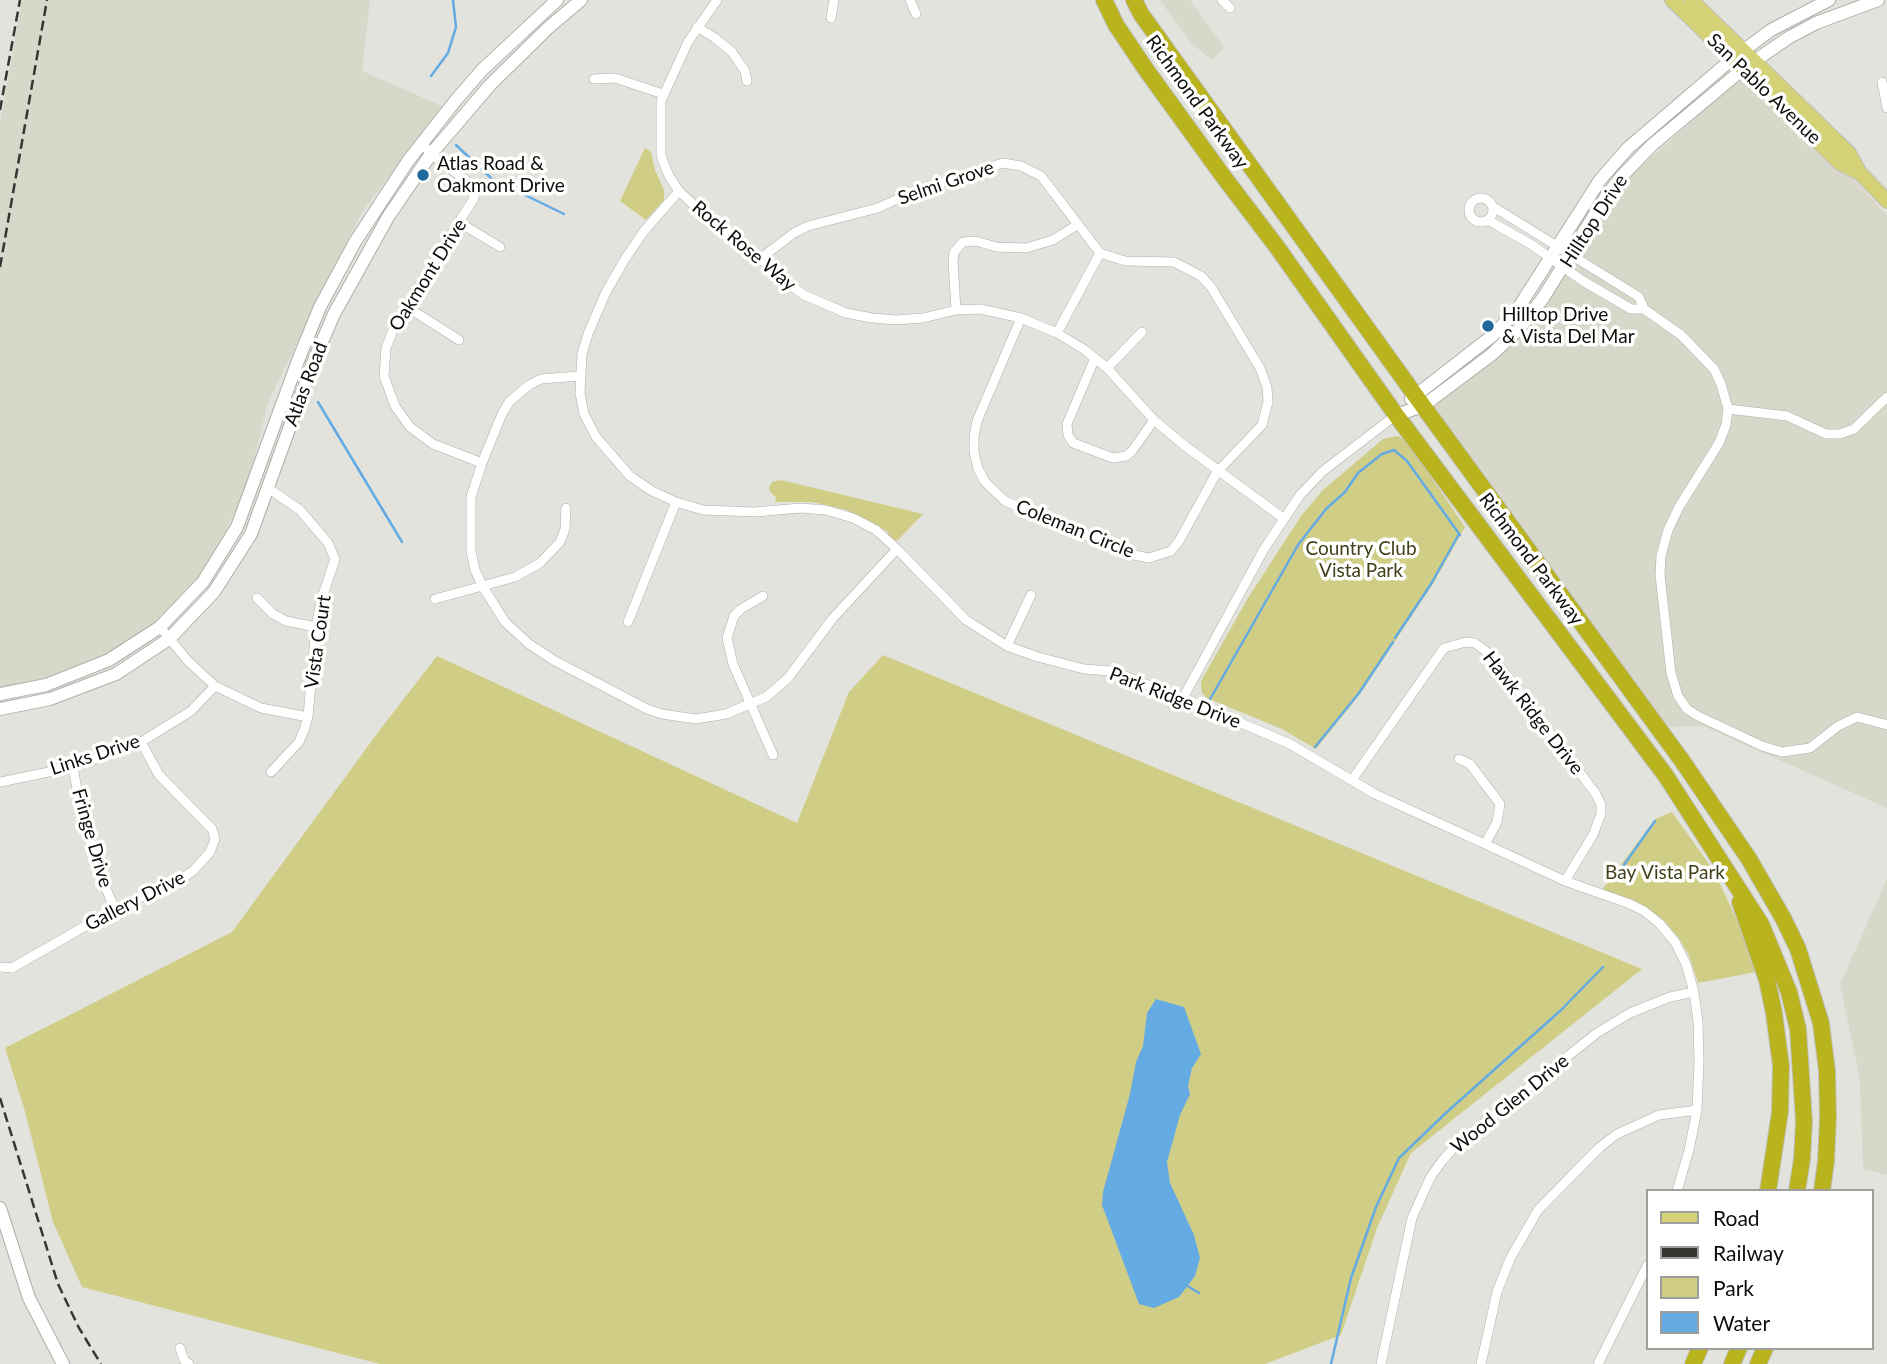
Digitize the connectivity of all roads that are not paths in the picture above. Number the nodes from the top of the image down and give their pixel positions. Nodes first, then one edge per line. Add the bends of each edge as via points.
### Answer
1 (557, 0) edge
2 (581, 0) edge
3 (717, 0) edge
4 (834, 0) edge
5 (910, 0) edge
6 (1104, 0) edge
7 (1134, 0) edge
8 (1222, 0) edge
9 (1672, 0) edge
10 (1691, 0) edge
11 (1829, 0) edge
12 (1878, 0) edge
13 (1230, 8) dead end
14 (916, 14) dead end
15 (831, 18) dead end
16 (697, 27) junction
17 (1743, 60) junction
18 (594, 79) dead end
19 (747, 80) dead end
20 (1882, 82) dead end
21 (663, 94) junction
22 (1887, 108) edge
23 (421, 142) junction
24 (431, 154) junction
25 (679, 191) junction
26 (1887, 201) edge
27 (1492, 206) junction
28 (1488, 220) junction
29 (460, 223) junction
30 (1077, 225) junction
31 (1559, 246) junction
32 (500, 247) dead end
33 (1100, 253) junction
34 (1571, 254) junction
35 (761, 258) junction
36 (1551, 258) junction
37 (1563, 267) junction
38 (407, 307) junction
39 (1644, 309) junction
40 (956, 310) junction
41 (1021, 318) junction
42 (1142, 332) dead end
43 (1057, 333) junction
44 (459, 341) dead end
45 (1095, 358) junction
46 (1107, 368) junction
47 (579, 376) junction
48 (1887, 397) edge
49 (1419, 400) junction
50 (1728, 409) junction
51 (1396, 415) junction
52 (1154, 420) junction
53 (482, 463) junction
54 (1217, 472) junction
55 (268, 488) junction
56 (676, 502) junction
57 (566, 508) dead end
58 (1283, 518) junction
59 (897, 548) junction
60 (483, 587) junction
61 (1031, 595) dead end
62 (763, 596) dead end
63 (257, 598) dead end
64 (435, 599) dead end
65 (628, 622) dead end
66 (160, 627) junction
67 (316, 627) junction
68 (169, 639) junction
69 (1007, 646) junction
70 (215, 686) junction
71 (0, 694) edge
72 (1183, 698) junction
73 (751, 705) junction
74 (0, 709) edge
75 (308, 718) junction
76 (1887, 725) edge
77 (141, 742) junction
78 (773, 755) dead end
79 (1459, 759) dead end
80 (73, 767) junction
81 (271, 772) dead end
82 (1352, 780) junction
83 (0, 782) edge
84 (1485, 844) junction
85 (1729, 870) junction
86 (1565, 881) junction
87 (115, 909) junction
88 (4, 968) edge
89 (1694, 992) junction
90 (1697, 1110) junction
91 (1678, 1189) edge
92 (1768, 1189) edge
93 (1797, 1189) edge
94 (1822, 1189) edge
95 (0, 1208) edge
96 (1646, 1268) edge
97 (180, 1348) dead end
98 (63, 1364) edge
99 (189, 1364) edge
100 (1381, 1364) edge
101 (1481, 1364) edge
102 (1598, 1364) edge

1 - 23 street, Atlas Road via 482,70
2 - 24 street, Atlas Road via 490,85
3 - 16 street, Rock Rose Way
4 - 15 street
5 - 14 street
6 - 51 highway, Richmond Parkway via 1151,76
7 - 49 highway, Richmond Parkway
8 - 13 street
9 - 17 main road, San Pablo Avenue
10 - 17 main road, San Pablo Avenue
11 - 17 street, Hilltop Drive via 1787,20
12 - 17 street, Hilltop Drive via 1815,23
16 - 19 street via 732,52
16 - 21 street, Rock Rose Way
17 - 26 main road, San Pablo Avenue via 1840,163 1860,173
17 - 31 street, Hilltop Drive via 1617,159
17 - 34 street, Hilltop Drive via 1636,160 1607,195
18 - 21 street via 615,78
20 - 22 street
21 - 25 street, Rock Rose Way via 661,156
23 - 24 street, Oakmont Drive
23 - 66 street, Atlas Road via 375,209 320,307 237,527 203,582
24 - 29 street, Oakmont Drive via 473,188 474,198
24 - 55 street, Atlas Road via 388,217 339,304
25 - 35 street, Rock Rose Way
25 - 47 street, Park Ridge Drive via 644,231 606,292 588,334
27 - 28 street
27 - 28 street via 1481,198 1470,204 1471,218
27 - 31 street
28 - 36 street
29 - 32 street
29 - 38 street, Oakmont Drive
30 - 33 street, Selmi Grove
30 - 35 street, Selmi Grove via 1041,176 1003,163 917,190 878,208 808,226
30 - 40 street via 1053,240 1026,248 963,242 953,261
31 - 34 street
31 - 36 street, Hilltop Drive
33 - 43 street
33 - 54 street via 1125,261 1174,262 1201,276 1260,368 1268,402 1262,425
34 - 37 street, Hilltop Drive
34 - 39 street via 1639,297
35 - 40 street, Rock Rose Way via 804,295 846,313 896,320
36 - 37 street
36 - 49 street, Hilltop Drive via 1528,297 1500,328
37 - 39 street via 1631,309
37 - 49 street, Hilltop Drive via 1506,343
38 - 44 street
38 - 53 street, Oakmont Drive via 390,334 384,361 384,376 395,406 422,437
39 - 50 street via 1681,335 1714,369
40 - 41 street, Rock Rose Way via 979,309
41 - 43 street, Rock Rose Way
41 - 54 street, Coleman Circle via 974,436 978,469 1005,502 1149,558 1171,551 1179,541
42 - 46 street
43 - 45 street, Rock Rose Way
45 - 46 street, Rock Rose Way
45 - 52 street via 1066,424 1073,443 1113,458 1126,456
46 - 52 street, Rock Rose Way
47 - 53 street via 541,379 517,393 502,414
47 - 56 street, Park Ridge Drive via 584,414 596,437 631,476
48 - 50 street via 1854,429 1840,434 1826,434 1787,416
49 - 51 street, Hilltop Drive
49 - 94 highway, Richmond Parkway via 1693,777 1783,918 1798,949 1821,1023 1828,1117
50 - 76 street via 1719,443 1679,507 1661,556 1671,673 1678,696 1698,716 1782,752 1810,748 1857,717
51 - 58 street, Hilltop Drive via 1323,471
51 - 85 highway, Richmond Parkway via 1666,776
52 - 54 street, Rock Rose Way
53 - 60 street via 471,497 470,525 471,551
54 - 58 street, Rock Rose Way
55 - 67 street, Vista Court via 300,510 328,543 335,559
55 - 68 street, Atlas Road via 251,534 226,576
56 - 59 street, Park Ridge Drive via 729,513 826,510 876,530
56 - 65 street
57 - 60 street via 560,541 540,563
58 - 72 street, Hilltop Drive
59 - 69 street, Park Ridge Drive via 966,620
59 - 73 street via 833,618 788,678
60 - 64 street
60 - 73 street via 505,622 529,645 647,709 696,719
61 - 69 street
62 - 73 street via 734,616 727,638
63 - 67 street via 279,618
66 - 68 street
66 - 71 street, Atlas Road via 76,675
67 - 75 street, Vista Court
68 - 70 street
68 - 74 street, Atlas Road via 116,674 81,689
69 - 72 street, Park Ridge Drive via 1073,666 1111,671
70 - 75 street via 261,708
70 - 77 street, Links Drive via 191,711
72 - 82 street, Park Ridge Drive via 1290,744
73 - 78 street
75 - 81 street, Vista Court via 299,742
77 - 80 street, Links Drive
77 - 87 street, Gallery Drive via 159,775 212,829 215,839 193,871
79 - 84 street via 1470,764 1500,804 1497,822
80 - 83 street, Links Drive
80 - 87 street, Fringe Drive via 98,871
82 - 84 street, Park Ridge Drive
82 - 86 street, Hawk Ridge Drive via 1444,648 1475,643 1491,655 1601,805 1593,835
84 - 86 street, Park Ridge Drive
85 - 92 highway via 1764,970 1776,1026 1780,1112
85 - 93 highway, Richmond Parkway via 1778,960 1798,1029 1804,1121
86 - 89 street, Park Ridge Drive via 1630,904 1659,923 1675,942
87 - 88 street, Gallery Drive
89 - 90 street, Park Ridge Drive
89 - 100 street, Wood Glen Drive via 1670,997 1613,1023 1457,1144 1430,1178 1412,1218
90 - 91 street, Park Ridge Drive
90 - 101 street via 1659,1115 1617,1134 1538,1209 1497,1292
95 - 98 street via 29,1297
96 - 102 street
97 - 99 street

